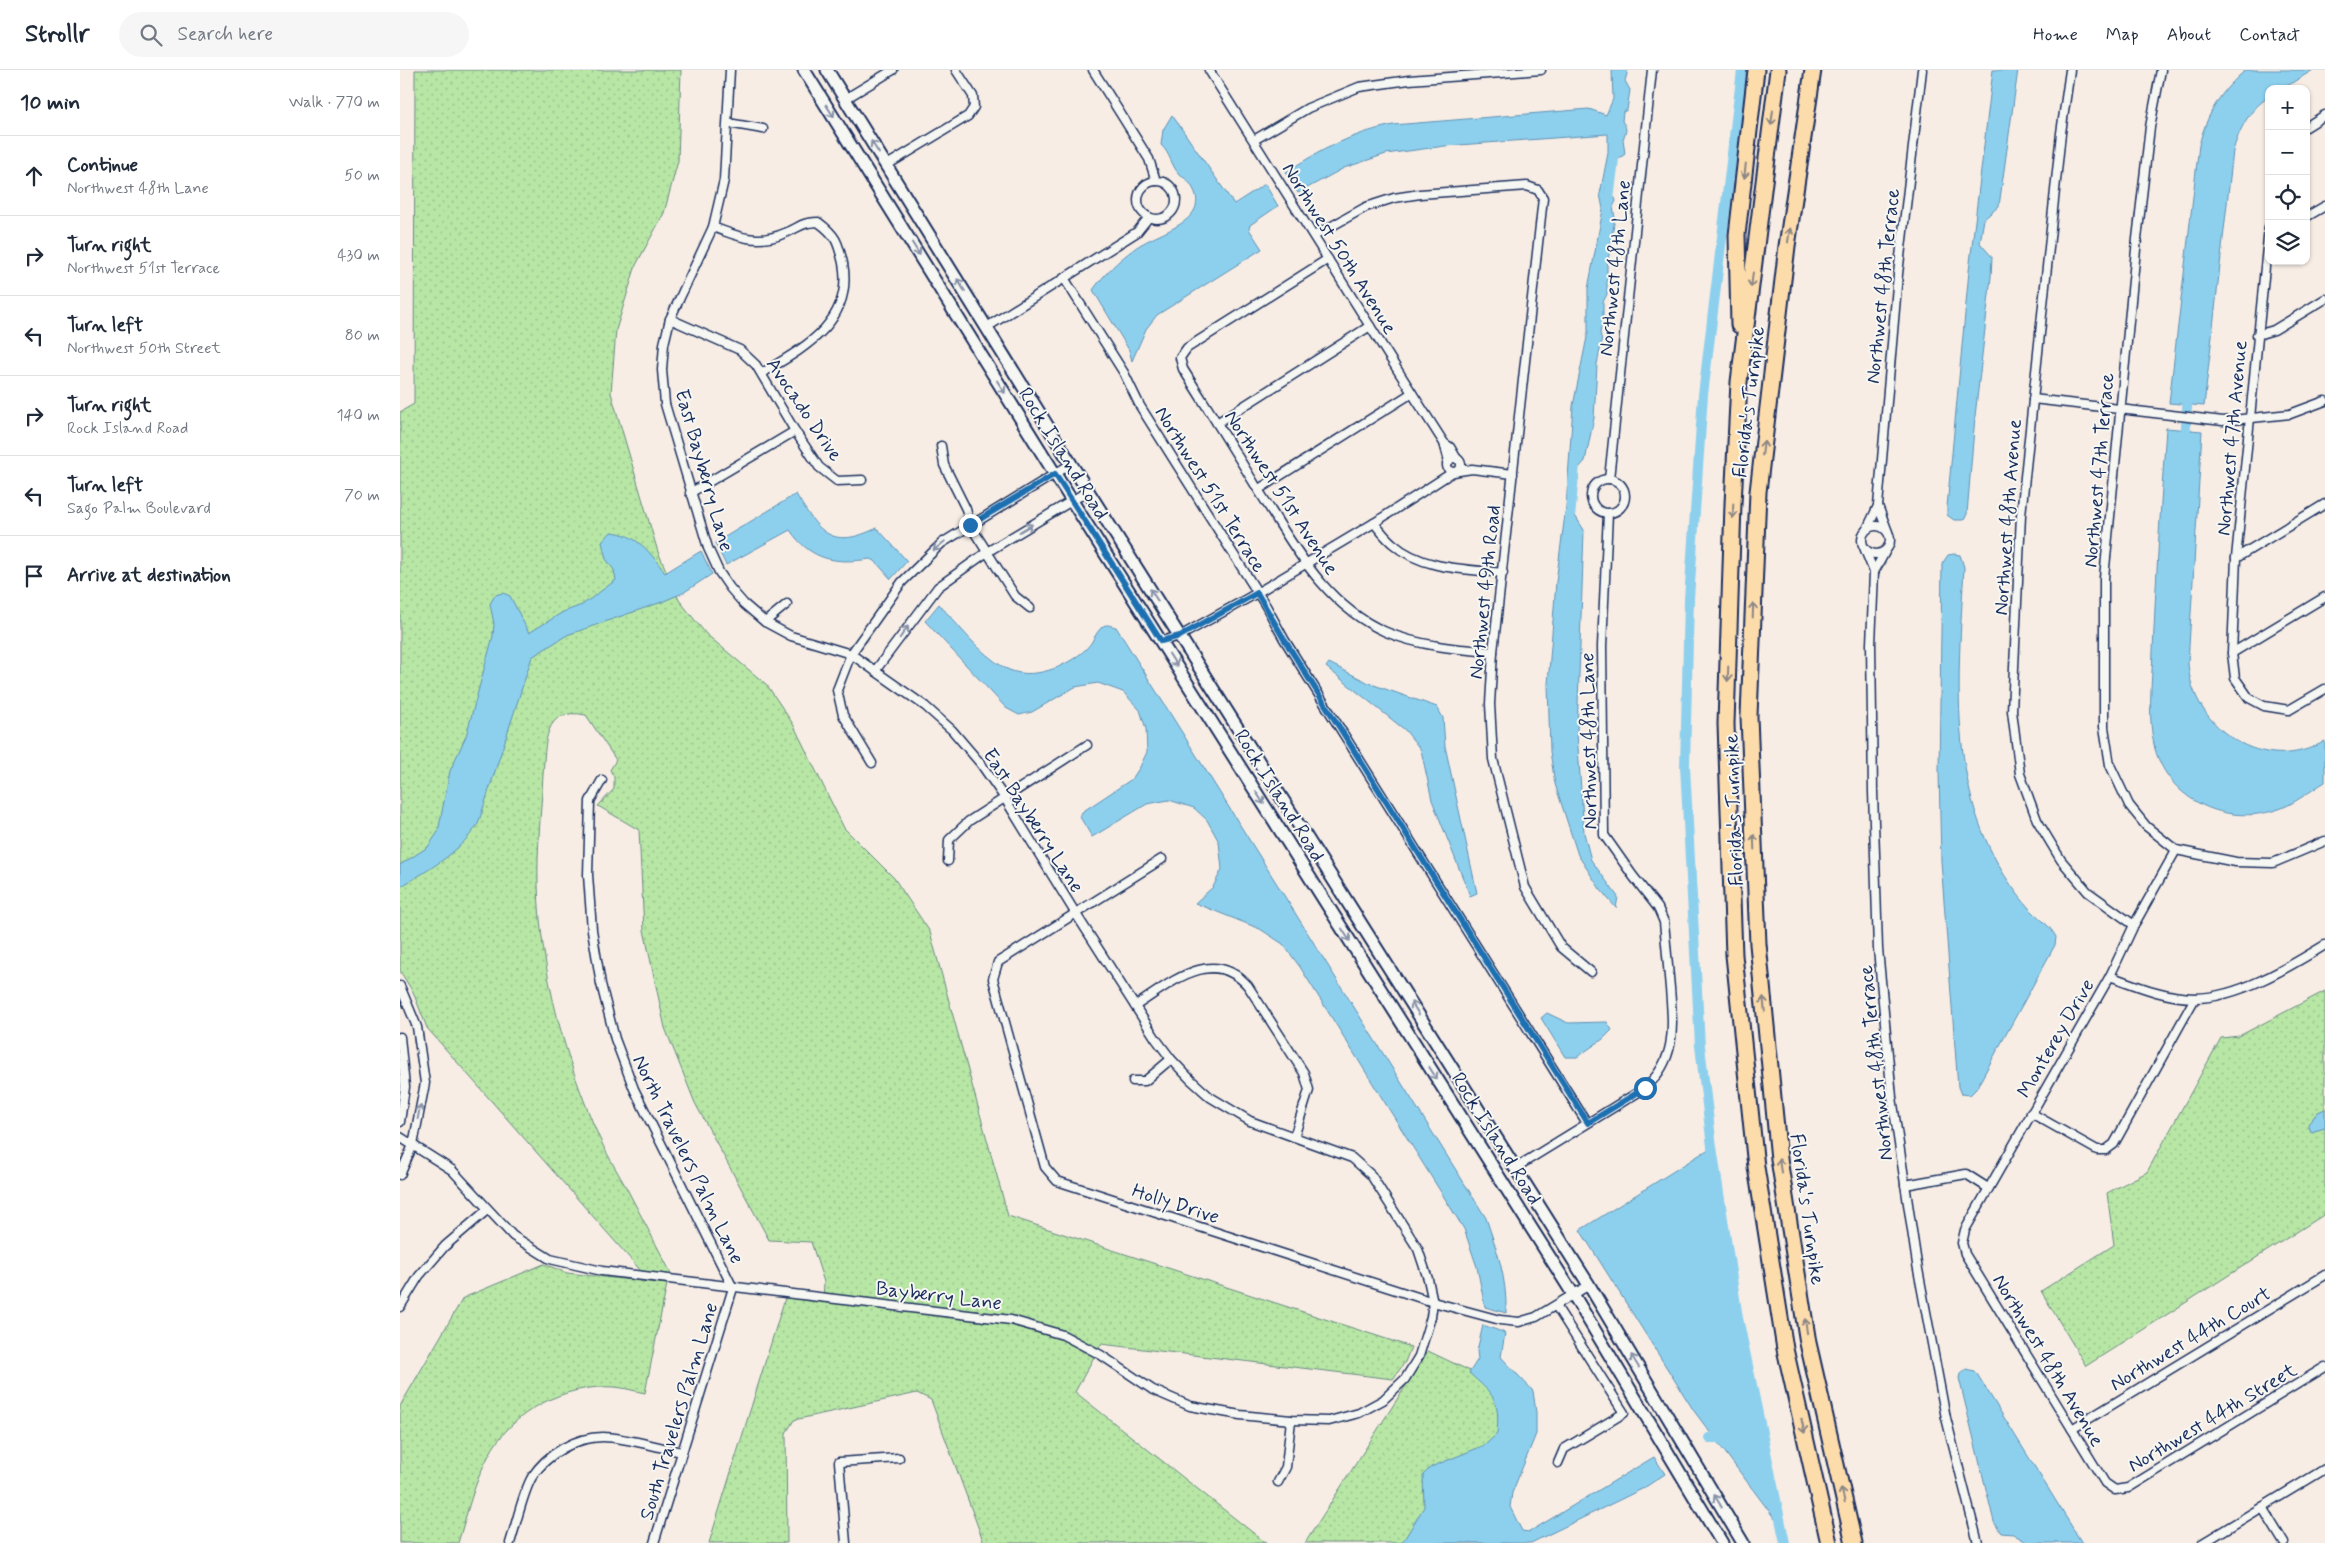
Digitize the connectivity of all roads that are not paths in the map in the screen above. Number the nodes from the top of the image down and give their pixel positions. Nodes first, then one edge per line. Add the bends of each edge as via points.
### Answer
1 (730, 70) edge
2 (804, 70) edge
3 (827, 70) edge
4 (893, 70) edge
5 (956, 70) edge
6 (1093, 70) edge
7 (1540, 70) edge
8 (1652, 70) edge
9 (1756, 70) edge
10 (1778, 70) edge
11 (1813, 70) edge
12 (1922, 70) edge
13 (2070, 70) edge
14 (2161, 70) edge
15 (1211, 71) edge
16 (845, 99) junction
17 (2325, 115) edge
18 (728, 123) junction
19 (2310, 124) edge
20 (763, 129) dead end
21 (1254, 140) junction
22 (887, 165) junction
23 (1156, 181) junction
24 (2325, 206) edge
25 (2310, 215) edge
26 (1149, 217) junction
27 (713, 227) junction
28 (1314, 236) junction
29 (1328, 260) junction
30 (2265, 265) edge
31 (1064, 278) junction
32 (2325, 300) edge
33 (670, 319) junction
34 (1370, 326) junction
35 (987, 327) junction
36 (2257, 335) junction
37 (762, 373) junction
38 (1739, 382) junction
39 (1412, 393) junction
40 (2032, 399) junction
41 (2325, 401) edge
42 (2120, 408) junction
43 (2249, 419) junction
44 (1217, 423) junction
45 (795, 431) junction
46 (941, 446) dead end
47 (1071, 464) junction
48 (1454, 465) junction
49 (1055, 474) junction
50 (1513, 474) junction
51 (1609, 479) junction
52 (862, 480) dead end
53 (1259, 489) junction
54 (1088, 490) junction
55 (690, 494) junction
56 (1072, 501) junction
57 (2325, 504) edge
58 (1878, 506) junction
59 (1608, 513) junction
60 (1374, 523) junction
61 (970, 525) junction
62 (1867, 529) junction
63 (1888, 532) junction
64 (1865, 550) junction
65 (1886, 550) junction
66 (987, 552) junction
67 (2236, 558) junction
68 (1306, 565) junction
69 (1874, 572) junction
70 (1503, 573) junction
71 (1257, 593) junction
72 (2325, 598) edge
73 (787, 604) dead end
74 (1030, 608) dead end
75 (765, 622) junction
76 (1180, 636) junction
77 (1161, 641) junction
78 (1493, 652) junction
79 (2232, 653) junction
80 (851, 654) junction
81 (876, 671) junction
82 (2325, 689) edge
83 (1088, 745) dead end
84 (872, 763) dead end
85 (602, 780) dead end
86 (1004, 797) junction
87 (2325, 841) edge
88 (2176, 850) junction
89 (1162, 859) dead end
90 (948, 861) dead end
91 (1076, 914) junction
92 (2134, 925) junction
93 (2325, 945) edge
94 (1591, 972) dead end
95 (2110, 976) junction
96 (400, 986) edge
97 (2195, 998) junction
98 (1135, 1006) junction
99 (400, 1036) edge
100 (1171, 1059) junction
101 (1133, 1081) dead end
102 (2031, 1113) junction
103 (400, 1122) edge
104 (1588, 1123) junction
105 (400, 1137) edge
106 (1294, 1137) junction
107 (413, 1145) junction
108 (1515, 1168) junction
109 (400, 1175) edge
110 (1905, 1185) junction
111 (1988, 1188) junction
112 (488, 1210) junction
113 (1962, 1243) joint
114 (2325, 1275) edge
115 (1589, 1285) junction
116 (734, 1288) junction
117 (1573, 1294) junction
118 (1433, 1302) junction
119 (1556, 1306) junction
120 (400, 1307) edge
121 (2325, 1367) edge
122 (1292, 1420) junction
123 (2072, 1429) junction
124 (682, 1452) junction
125 (899, 1458) dead end
126 (1558, 1463) dead end
127 (2325, 1469) edge
128 (1278, 1482) dead end
129 (2115, 1490) joint
130 (2262, 1507) junction
131 (510, 1543) edge
132 (654, 1543) edge
133 (846, 1543) edge
134 (1722, 1543) edge
135 (1743, 1543) edge
136 (1829, 1543) edge
137 (1854, 1543) edge
138 (1978, 1543) edge
139 (2203, 1543) edge
140 (2284, 1543) edge

1 - 18 street, East Bayberry Lane
2 -> 49 main road, Rock Island Road
3 - 16 main road, Rock Island Road
4 - 16 street
5 - 22 street via 973,96 974,107 968,116
6 - 23 street via 1154,167
7 - 21 street via 1359,87 1308,108
8 - 51 street, Northwest 48th Lane
9 -> 38 highway via 1737,235
10 -> 38 highway, Florida's Turnpike
137 -> 11 highway, Florida's Turnpike via 1808,1343 1779,1159 1758,944 1750,716 1758,492 1787,246
12 - 58 street, Northwest 48th Terrace via 1898,274
13 - 40 street, Northwest 48th Avenue
14 - 42 street, Northwest 47th Terrace via 2150,127
15 - 21 street, Northwest 50th Avenue
22 -> 16 main road, Rock Island Road
17 - 19 street
18 - 20 street
18 - 27 street, East Bayberry Lane via 724,180
21 - 28 street, Northwest 50th Avenue
35 -> 22 main road, Rock Island Road
23 - 26 street via 1142,189 1138,199 1141,209
23 - 26 street via 1173,189 1176,201 1167,216 1161,219
24 - 25 street
26 - 31 street via 1137,232
27 - 33 street, East Bayberry Lane
27 - 37 street via 740,238 767,240 802,223 818,222 831,232 839,245 844,272 843,291 828,326 807,347
28 - 29 street, Northwest 50th Avenue
28 - 50 street, Northwest 49th Road via 1366,207 1394,198 1527,186 1538,190 1543,198
29 - 34 street, Northwest 50th Avenue
29 - 44 street, Northwest 51st Avenue via 1187,348 1180,358 1183,369
30 - 36 street, Northwest 47th Avenue
31 - 35 street
31 - 71 street, Northwest 51st Terrace
32 - 36 street via 2274,330
33 - 37 street, Avocado Drive via 740,350
33 - 55 street, East Bayberry Lane via 662,370 665,404
34 - 39 street, Northwest 50th Avenue
34 - 44 street
35 - 47 main road, Rock Island Road
36 - 43 street, Northwest 47th Avenue
37 - 45 street, Avocado Drive
38 -> 136 highway, Florida's Turnpike via 1726,724 1734,955 1757,1177 1786,1349
39 - 48 street, Northwest 50th Avenue
39 - 53 street
40 - 42 street
40 - 92 street, Northwest 48th Avenue via 2021,515 2012,712 2020,774 2037,820 2062,860 2088,892
41 - 43 street via 2290,414
42 - 43 street via 2223,421
42 - 88 street, Northwest 47th Terrace via 2104,578 2104,727 2110,765 2129,805 2146,826
43 - 67 street, Northwest 47th Avenue
44 - 53 street, Northwest 51st Avenue
45 - 52 street, Avocado Drive via 819,467 836,481
45 - 55 street
46 - 61 street via 944,465 966,509
47 - 49 street
47 - 54 main road, Rock Island Road
48 - 50 street
48 - 60 street via 1438,482
49 - 56 main road, Rock Island Road
49 - 61 street
50 - 70 street, Northwest 49th Road
51 - 59 street via 1619,482 1625,496 1622,506
51 - 59 street via 1598,483 1591,493 1593,504
53 - 68 street, Northwest 51st Avenue
54 - 56 street
76 -> 54 main road, Rock Island Road
55 - 75 street, East Bayberry Lane via 719,572 744,604
66 -> 56 street
56 - 77 main road, Rock Island Road
57 - 67 street
58 - 62 street, Northwest 48th Terrace
58 - 63 street, Northwest 48th Terrace
59 - 104 street, Northwest 48th Lane via 1602,646 1604,835 1658,908 1664,922 1672,1035 1665,1063 1650,1083
60 - 68 street
60 - 70 street via 1393,544 1420,560 1441,567
61 - 66 street
61 -> 80 street via 942,543 902,582
62 - 63 street via 1876,526
62 - 64 street, Northwest 48th Terrace via 1861,541
63 - 65 street, Northwest 48th Terrace via 1890,542
64 - 65 street via 1878,554
64 - 69 street, Northwest 48th Terrace
65 - 69 street, Northwest 48th Terrace
66 - 74 street via 1015,596
81 -> 66 street via 938,587
67 - 79 street, Northwest 47th Avenue
68 - 71 street
68 - 78 street, Northwest 51st Avenue via 1332,596 1359,618 1386,632 1423,644
69 - 110 street, Northwest 48th Terrace via 1872,762 1878,949 1892,1097
70 - 78 street, Northwest 49th Road
71 - 76 street
71 - 104 street, Northwest 51st Terrace
72 - 79 street
73 - 75 street
75 - 80 street, East Bayberry Lane via 791,636
76 - 77 street
108 -> 76 main road, Rock Island Road
77 -> 117 main road, Rock Island Road
78 - 94 street, Northwest 49th Road via 1490,704 1493,759 1525,887 1561,947
79 - 82 street, Northwest 47th Avenue via 2235,678 2249,698 2264,706 2289,710
80 - 81 street, East Bayberry Lane
80 - 84 street via 837,690 843,715
81 - 86 street, East Bayberry Lane via 952,730
83 - 86 street
85 - 116 street, North Travelers Palm Lane via 590,801 588,875 595,948 615,1039 634,1089
86 - 90 street via 969,821 949,840
86 - 91 street, East Bayberry Lane
87 - 88 street via 2273,863 2236,862
88 - 92 street, Monterey Drive
89 - 91 street, Holly Drive
91 - 98 street, East Bayberry Lane
91 - 118 street, Holly Drive via 998,962 993,979 1045,1167 1057,1181
92 - 95 street, Monterey Drive
93 - 97 street via 2265,980
95 - 97 street via 2152,991
95 - 102 street, Monterey Drive
107 -> 96 street via 425,1083 417,1027
97 - 102 street via 2114,1144 2106,1150 2097,1150
98 - 100 street, East Bayberry Lane
98 - 106 street via 1188,972 1206,967 1226,969 1240,976 1304,1073 1308,1090
99 - 103 street via 405,1087
100 - 101 street via 1145,1081
100 - 106 street, East Bayberry Lane via 1210,1096 1250,1120
102 - 111 street, Monterey Drive
104 - 108 street, Northwest 48th Lane
105 - 107 street, Bayberry Lane
106 - 118 street, East Bayberry Lane via 1352,1158 1371,1175 1418,1250
107 - 109 street
107 - 112 street, Bayberry Lane via 452,1170
108 - 115 main road, Rock Island Road
110 - 111 street via 1966,1174
110 - 138 street, Northwest 48th Terrace via 1946,1418
111 - 113 street, Monterey Drive via 1965,1230
112 - 116 street, Bayberry Lane via 513,1236 550,1259 602,1271
112 - 120 street via 445,1246 419,1276
113 - 123 street, Northwest 48th Avenue via 1965,1254
114 - 123 street, Northwest 44th Court
115 - 117 street, Holly Drive
135 -> 115 main road, Rock Island Road
116 - 122 street, Bayberry Lane via 1011,1320 1063,1335 1101,1355 1153,1390 1190,1406
116 - 124 street, South Travelers Palm Lane
117 - 119 street, Holly Drive
117 - 134 main road, Rock Island Road
118 - 119 street, Holly Drive via 1519,1322
118 - 122 street, Bayberry Lane via 1419,1356 1405,1379 1383,1400 1359,1413 1329,1421
119 - 126 street via 1624,1413 1564,1449
121 - 129 street, Northwest 44th Street via 2128,1488
122 - 128 street via 1286,1467
123 - 129 street, Northwest 48th Avenue via 2105,1484
124 - 131 street via 604,1437 586,1439 560,1450 542,1463 531,1479
124 - 132 street, South Travelers Palm Lane
125 - 133 street via 839,1462
127 - 130 street
130 - 139 street
130 - 140 street

